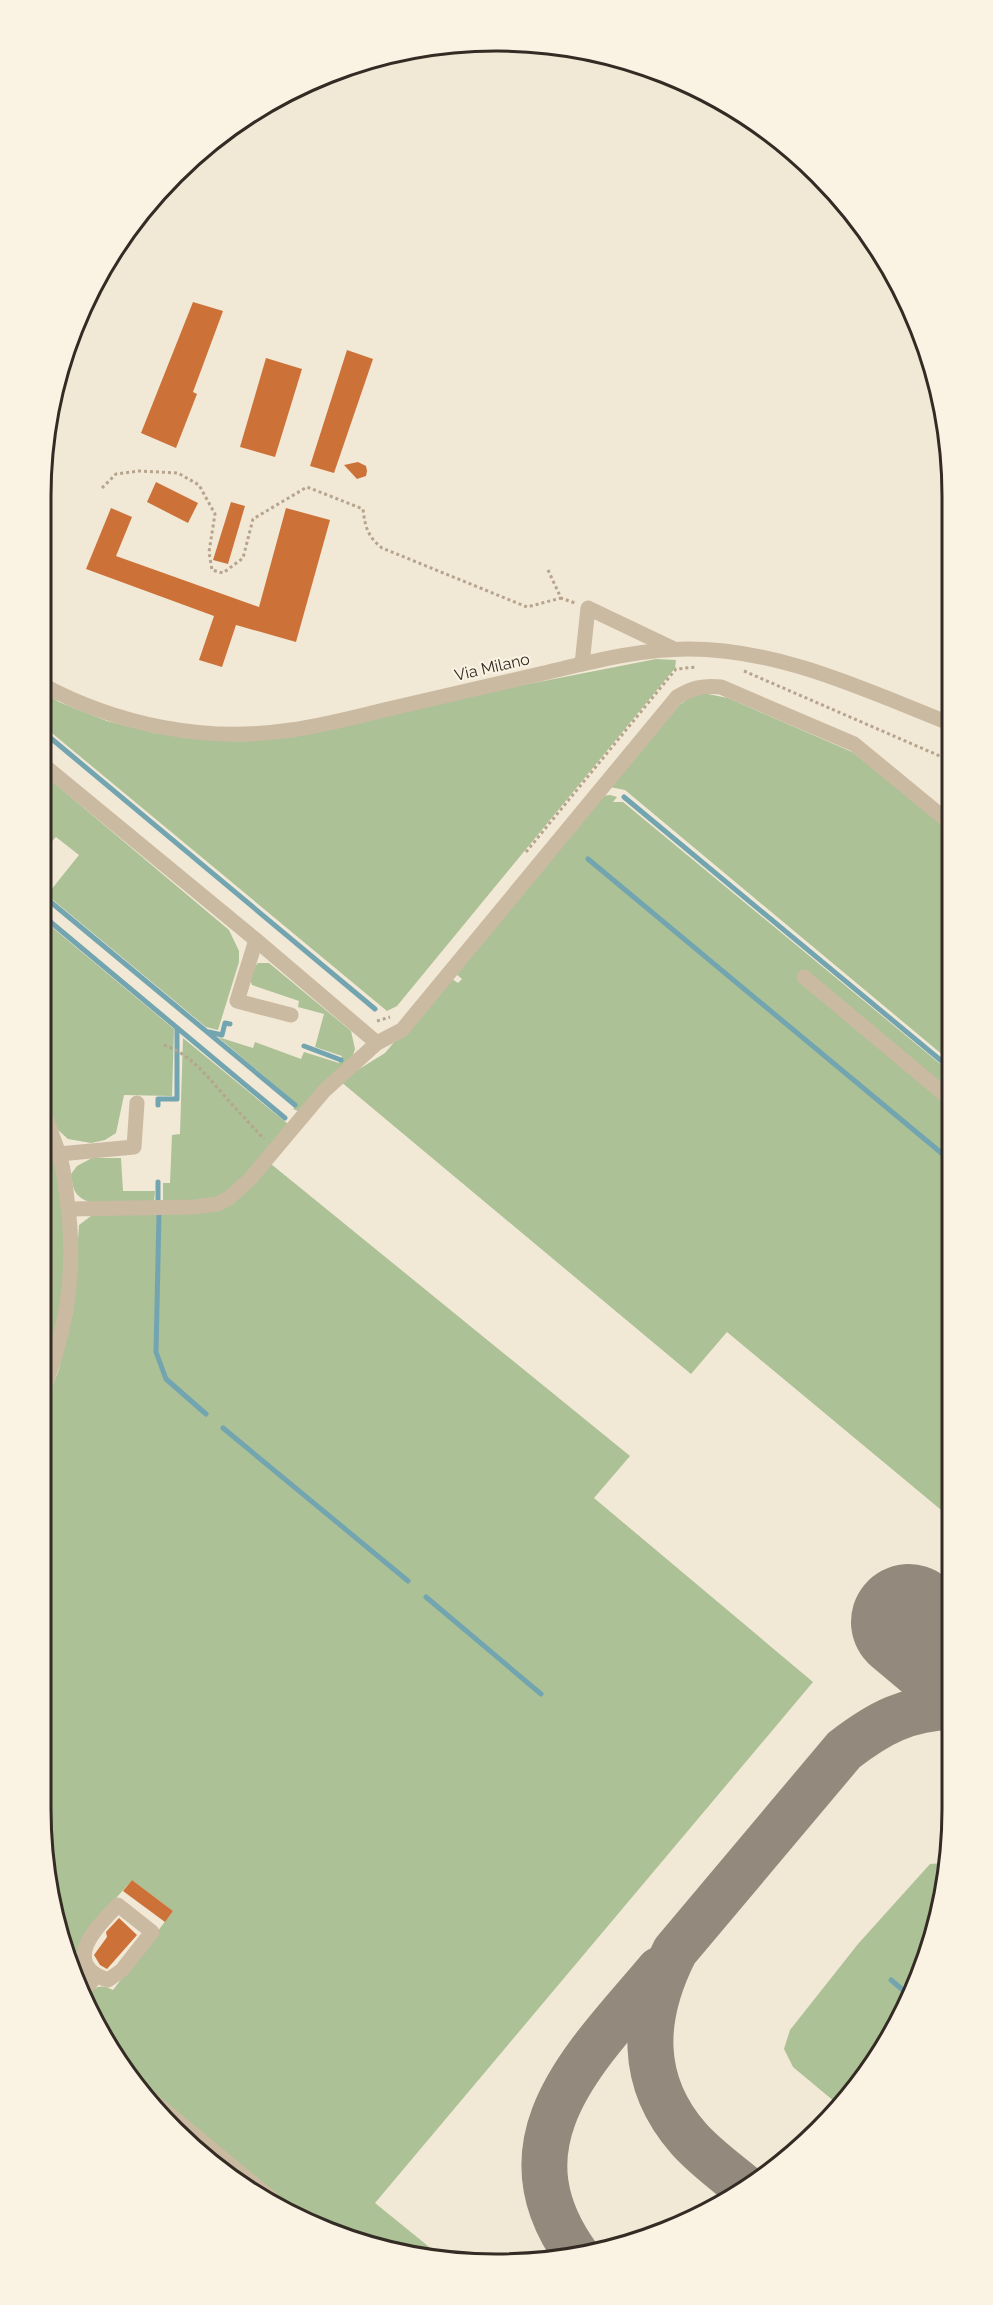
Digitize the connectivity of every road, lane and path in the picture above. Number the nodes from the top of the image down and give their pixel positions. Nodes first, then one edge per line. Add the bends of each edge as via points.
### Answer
1 (102, 488) dead end
2 (548, 570) dead end
3 (561, 598) junction
4 (588, 608) junction
5 (674, 649) junction
6 (582, 664) junction
7 (699, 666) dead end
8 (736, 668) dead end
9 (51, 689) edge
10 (942, 720) edge
11 (942, 757) edge
12 (51, 772) edge
13 (942, 816) edge
14 (518, 861) dead end
15 (256, 940) junction
16 (804, 977) dead end
17 (368, 1013) dead end
18 (291, 1016) dead end
19 (391, 1017) dead end
20 (377, 1043) junction
21 (164, 1045) dead end
22 (942, 1092) edge
23 (137, 1102) dead end
24 (51, 1133) edge
25 (274, 1149) junction
26 (59, 1154) junction
27 (69, 1209) junction
28 (51, 1368) edge
29 (96, 1976) junction
30 (88, 1986) edge
31 (181, 2124) edge
32 (240, 2173) edge

1 - 3 path via 116,474 139,471 178,473 199,485 215,514 209,552 212,570 223,573 243,558 253,519 307,487 363,509 365,526 372,540 382,548 527,607
2 - 3 path
3 - 4 path
4 - 5 street
4 - 6 street
5 - 6 street, Via Milano
5 - 10 street, Via Milano via 718,650 776,659
6 - 9 street, Via Milano via 322,724 258,733 193,732 145,724
7 - 14 path via 676,669
8 - 11 path
12 - 15 street
13 - 20 street via 854,744 721,687 705,685 690,689 677,697 402,1030
15 - 18 street via 237,1001
15 - 20 street
16 - 22 street
17 - 19 path via 377,1021
20 - 25 street via 324,1090
21 - 25 path via 204,1070
23 - 26 street via 134,1147
24 - 26 street
25 - 27 street via 250,1179 230,1198 217,1204
26 - 27 street
27 - 28 street via 70,1287
29 - 29 street via 108,1980 122,1970 152,1932 118,1905 100,1923 82,1953 84,1964
29 - 30 street
31 - 32 street

